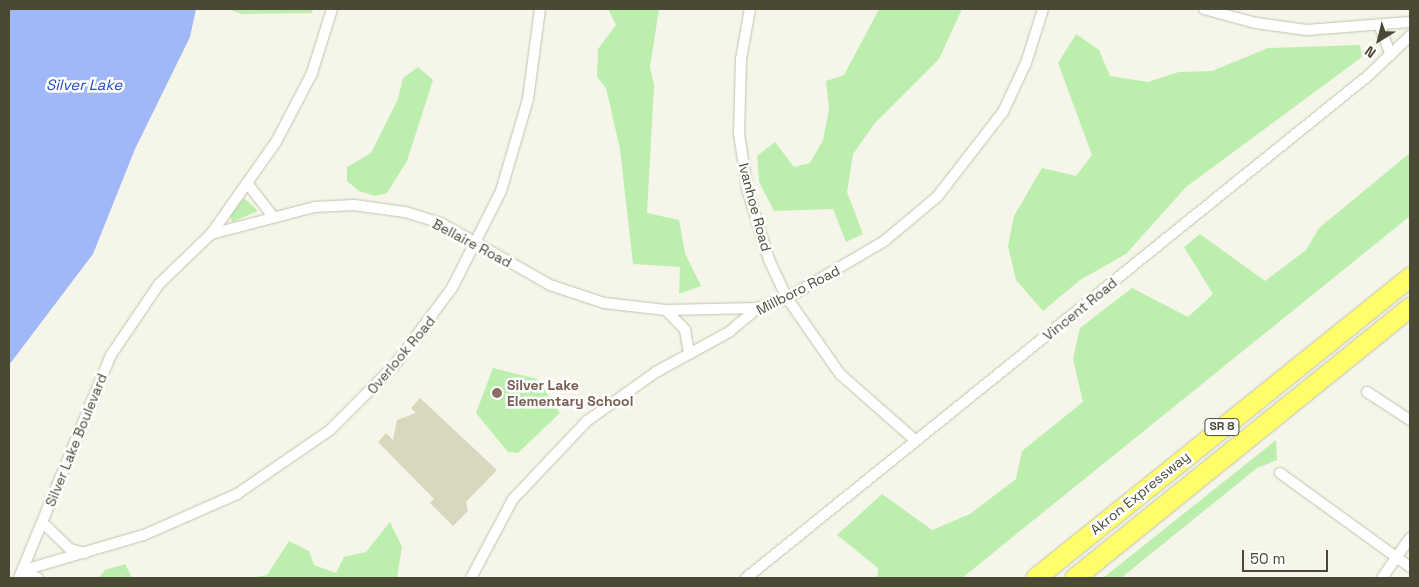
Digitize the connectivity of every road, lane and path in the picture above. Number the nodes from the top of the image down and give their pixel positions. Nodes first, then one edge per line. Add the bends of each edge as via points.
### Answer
1 (332, 9) edge
2 (540, 9) edge
3 (750, 9) edge
4 (1043, 9) edge
5 (1204, 9) edge
6 (1410, 22) edge
7 (1380, 27) junction
8 (1410, 36) edge
9 (1391, 55) junction
10 (248, 183) junction
11 (272, 215) junction
12 (211, 234) junction
13 (477, 244) junction
14 (1410, 277) edge
15 (787, 298) junction
16 (1410, 307) edge
17 (758, 308) junction
18 (666, 310) junction
19 (689, 352) junction
20 (1367, 392) dead end
21 (1410, 420) edge
22 (916, 440) junction
23 (1280, 473) dead end
24 (43, 523) junction
25 (1410, 538) edge
26 (85, 553) junction
27 (1397, 557) junction
28 (1410, 567) edge
29 (22, 574) edge
30 (38, 578) edge
31 (471, 578) edge
32 (746, 578) edge
33 (1035, 578) edge
34 (1074, 578) edge
35 (1382, 578) edge

1 - 10 street, Silver Lake Boulevard via 303,94
2 - 13 street, Overlook Road via 533,70 516,146
3 - 15 street, Ivanhoe Road via 738,93 741,155 755,219
4 - 15 street, Millboro Road via 1015,88 983,142 956,177 883,242
5 - 7 street via 1286,28
6 - 7 street
7 - 9 street
8 - 9 street, Vincent Road
9 - 22 street, Vincent Road
10 - 11 street
10 - 12 street, Silver Lake Boulevard
11 - 12 street, Bellaire Road
11 - 13 street, Bellaire Road via 332,206 386,208 441,223
12 - 24 street, Silver Lake Boulevard via 160,284 111,355 84,412
13 - 18 street, Bellaire Road via 542,281 585,298
13 - 26 street, Overlook Road via 417,339 330,430 237,494 164,528
14 - 33 highway, Akron Expressway / SR 8
15 - 17 street, Millboro Road
15 - 22 street, Ivanhoe Road via 845,381
16 - 34 highway, Akron Expressway / SR 8
17 - 18 street, Bellaire Road
17 - 19 street, Millboro Road via 729,332
18 - 19 street via 685,330
19 - 31 street, Millboro Road via 608,404 542,465 494,530
20 - 21 street
22 - 32 street, Vincent Road
23 - 27 street
24 - 26 street via 70,549
24 - 29 street, Silver Lake Boulevard
25 - 27 street
26 - 29 street, Overlook Road
27 - 28 street
27 - 35 street
29 - 30 street

